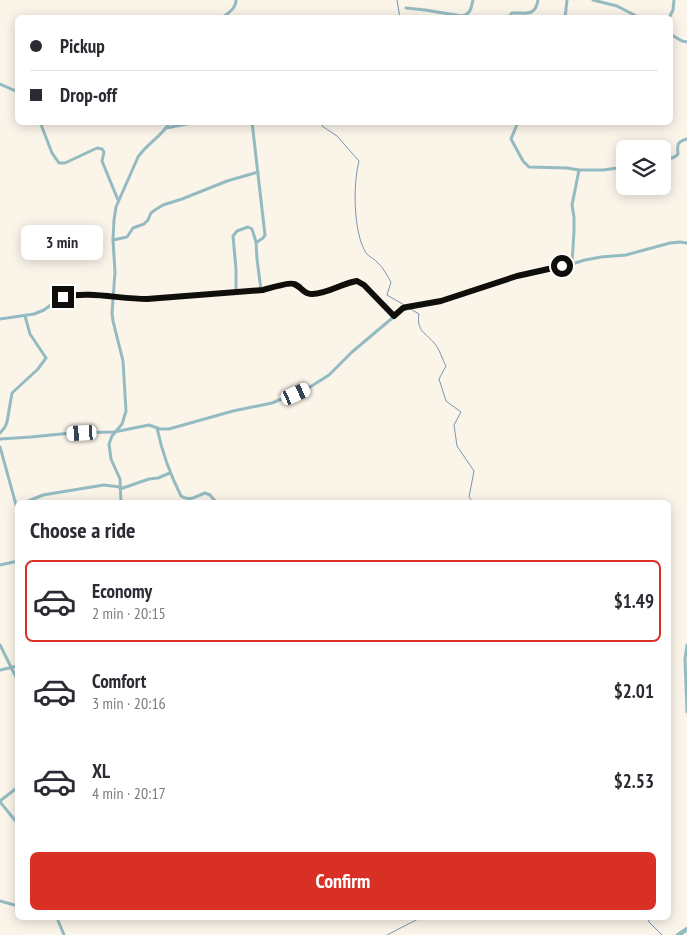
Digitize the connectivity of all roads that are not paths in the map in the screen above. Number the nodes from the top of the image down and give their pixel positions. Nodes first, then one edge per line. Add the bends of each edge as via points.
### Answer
1 (236, 0) edge
2 (473, 0) edge
3 (538, 0) edge
4 (567, 0) edge
5 (592, 0) edge
6 (674, 0) edge
7 (406, 8) dead end
8 (226, 15) edge
9 (456, 15) edge
10 (468, 15) edge
11 (510, 15) edge
12 (565, 15) edge
13 (634, 15) edge
14 (670, 15) edge
15 (673, 36) edge
16 (687, 42) edge
17 (0, 84) edge
18 (15, 91) edge
19 (41, 125) edge
20 (168, 125) edge
21 (182, 125) edge
22 (252, 125) edge
23 (517, 125) edge
24 (166, 128) junction
25 (687, 139) edge
26 (671, 158) edge
27 (616, 168) edge
28 (579, 170) junction
29 (258, 172) junction
30 (118, 201) junction
31 (113, 240) junction
32 (256, 242) junction
33 (687, 243) edge
34 (572, 264) junction
35 (261, 290) junction
36 (236, 292) junction
37 (114, 297) junction
38 (25, 316) junction
39 (394, 316) junction
40 (0, 319) edge
41 (157, 428) junction
42 (114, 432) junction
43 (0, 433) edge
44 (0, 439) edge
45 (0, 447) edge
46 (170, 473) junction
47 (120, 488) junction
48 (31, 500) edge
49 (121, 500) edge
50 (214, 500) edge
51 (15, 502) edge
52 (15, 562) edge
53 (0, 565) edge
54 (0, 645) edge
55 (687, 645) edge
56 (15, 667) edge
57 (11, 668) junction
58 (0, 670) edge
59 (15, 675) edge
60 (687, 712) edge
61 (15, 790) edge
62 (0, 802) edge
63 (15, 820) edge
64 (0, 901) edge
65 (15, 905) edge
66 (58, 920) edge
67 (687, 929) edge
68 (64, 935) edge
69 (678, 935) edge

1 - 8 street via 235,7
2 - 10 street
3 - 11 street via 533,11
4 - 12 street
5 - 13 street via 617,6
6 - 14 street
7 - 9 street
15 - 16 street
17 - 18 street
19 - 30 street via 59,163 102,149 102,161
20 - 24 street
21 - 24 street
22 - 29 street
23 - 28 street via 511,139 529,167
24 - 30 street via 138,157
25 - 26 street via 679,142 678,154
27 - 28 street
28 - 34 street via 572,205
29 - 31 street via 163,205 151,213 146,222 133,228 127,237
29 - 32 street via 265,235
30 - 31 street
31 - 37 street
32 - 35 street
32 - 36 street via 248,226 233,234
33 - 34 street via 670,243 626,255 601,256
34 - 39 street via 517,276 441,301 403,308
35 - 36 street
35 - 39 street via 291,283 310,294 357,281
36 - 37 street via 147,299
37 - 38 street via 66,296 44,310
37 - 42 street via 112,313 123,361 126,411 122,424
38 - 40 street
38 - 43 street via 30,334 46,358 12,393 6,422
39 - 41 street via 329,375 310,387 272,403 165,430
41 - 42 street via 149,425
41 - 46 street
42 - 44 street
42 - 47 street via 109,440 109,450 120,479
45 - 51 street
46 - 47 street
46 - 50 street via 184,498 191,499 204,492
47 - 48 street via 104,486 43,495
47 - 49 street
52 - 53 street
54 - 57 street
55 - 60 street
56 - 57 street
57 - 58 street
57 - 59 street
61 - 62 street
62 - 63 street
64 - 65 street
66 - 68 street
67 - 69 street

